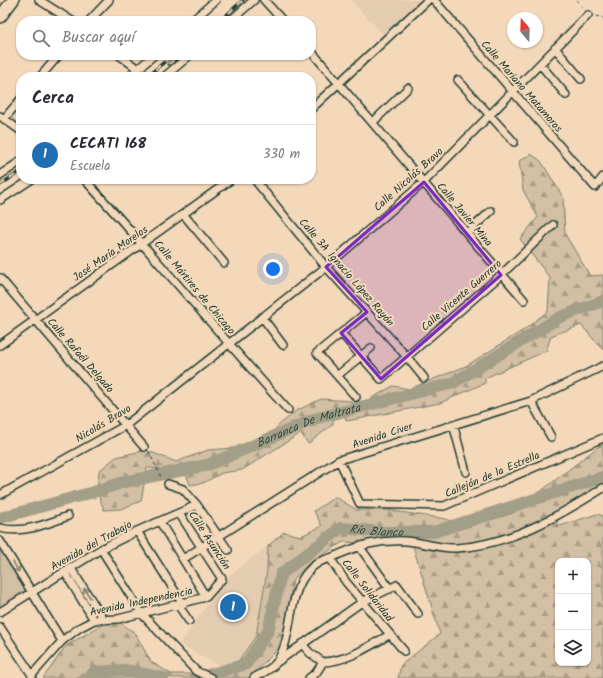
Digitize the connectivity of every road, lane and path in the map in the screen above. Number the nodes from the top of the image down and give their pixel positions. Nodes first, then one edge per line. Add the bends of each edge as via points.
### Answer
1 (13, 0) edge
2 (39, 0) edge
3 (109, 0) edge
4 (216, 0) edge
5 (254, 0) edge
6 (264, 0) edge
7 (428, 0) edge
8 (434, 0) edge
9 (588, 15) dead end
10 (64, 16) edge
11 (94, 16) edge
12 (198, 16) edge
13 (236, 16) edge
14 (278, 16) edge
15 (0, 17) edge
16 (555, 48) junction
17 (316, 57) edge
18 (55, 60) edge
19 (126, 60) edge
20 (148, 60) edge
21 (185, 60) edge
22 (540, 64) junction
23 (138, 69) junction
24 (44, 72) edge
25 (135, 72) edge
26 (148, 72) edge
27 (171, 72) edge
28 (581, 79) dead end
29 (458, 80) dead end
30 (340, 83) junction
31 (408, 88) dead end
32 (513, 92) junction
33 (566, 95) dead end
34 (16, 104) edge
35 (316, 105) edge
36 (491, 116) junction
37 (2, 117) edge
38 (373, 122) junction
39 (16, 127) edge
40 (514, 142) dead end
41 (16, 164) edge
42 (0, 175) edge
43 (603, 177) edge
44 (424, 182) junction
45 (24, 184) edge
46 (89, 184) edge
47 (225, 184) edge
48 (258, 184) edge
49 (0, 200) edge
50 (491, 211) dead end
51 (184, 215) junction
52 (553, 226) dead end
53 (467, 233) junction
54 (143, 243) junction
55 (224, 263) dead end
56 (326, 267) junction
57 (501, 275) junction
58 (0, 278) edge
59 (524, 300) dead end
60 (367, 312) junction
61 (262, 317) junction
62 (34, 319) junction
63 (341, 333) junction
64 (228, 344) junction
65 (0, 345) edge
66 (283, 345) dead end
67 (372, 348) dead end
68 (362, 356) junction
69 (408, 357) junction
70 (603, 366) edge
71 (338, 375) junction
72 (424, 378) dead end
73 (356, 397) dead end
74 (531, 402) junction
75 (288, 410) dead end
76 (453, 424) junction
77 (126, 425) junction
78 (551, 437) dead end
79 (603, 438) edge
80 (144, 447) dead end
81 (150, 453) dead end
82 (339, 460) junction
83 (466, 472) dead end
84 (161, 479) dead end
85 (168, 484) dead end
86 (603, 488) edge
87 (0, 495) edge
88 (197, 505) junction
89 (179, 513) junction
90 (68, 516) dead end
91 (160, 522) junction
92 (0, 528) edge
93 (137, 531) junction
94 (217, 537) junction
95 (0, 541) edge
96 (359, 546) junction
97 (202, 547) junction
98 (101, 549) junction
99 (228, 550) dead end
100 (330, 558) junction
101 (183, 559) junction
102 (67, 569) junction
103 (222, 579) joint
104 (390, 588) junction
105 (31, 593) junction
106 (206, 597) junction
107 (362, 602) junction
108 (181, 604) junction
109 (0, 612) edge
110 (142, 614) junction
111 (418, 614) dead end
112 (94, 620) junction
113 (104, 620) junction
114 (189, 621) dead end
115 (0, 627) edge
116 (389, 635) junction
117 (62, 641) junction
118 (302, 644) junction
119 (404, 651) dead end
120 (323, 662) junction
121 (276, 663) junction
122 (32, 676) edge
123 (210, 678) edge
124 (254, 678) edge
125 (309, 678) edge

1 - 15 main road
2 - 10 street
3 - 11 street
4 - 12 street
5 - 13 street
6 - 14 street
7 - 30 street
8 - 32 street, Calle Mariano Matamoros
9 - 16 street, Calle Nicolás Bravo
16 - 22 street, Calle Nicolás Bravo
16 - 28 street
17 - 30 street, Calle Javier Mina
18 - 24 street
19 - 23 street
20 - 23 street
21 - 27 street
22 - 32 street, Calle Nicolás Bravo
22 - 33 street
23 - 25 street
23 - 26 path
29 - 36 street
30 - 35 street
30 - 38 street, Calle Javier Mina
31 - 38 street
32 - 36 street, Calle Nicolás Bravo
32 - 43 street, Calle Mariano Matamoros via 595,187
34 - 37 street
36 - 40 street
36 - 44 street, Calle Nicolás Bravo
37 - 39 street
38 - 44 street, Calle Javier Mina
41 - 42 street
44 - 53 street, Calle Javier Mina
44 - 56 street, Calle Nicolás Bravo
45 - 49 street
46 - 54 street, Calle Mártires de Chicago
47 - 51 street, José María Morelos
48 - 56 street, Calle 3A Ignacio López Rayón
50 - 53 street
51 - 54 street, José María Morelos
51 - 55 street
52 - 57 street, Calle Vicente Guerrero
53 - 57 street, Calle Javier Mina
54 - 62 street, José María Morelos
54 - 64 street, Calle Mártires de Chicago
56 - 60 street, Calle 3A Ignacio López Rayón
56 - 61 street, Calle Nicolás Bravo
57 - 59 street, Calle Javier Mina
57 - 69 street, Calle Vicente Guerrero
58 - 62 street, Calle Rafaél Delgado
60 - 63 street
60 - 69 street, Calle 3A Ignacio López Rayón
61 - 64 street, Calle Nicolás Bravo
61 - 66 street
62 - 65 street, José María Morelos
62 - 77 street, Calle Rafaél Delgado
63 - 68 street
63 - 71 street via 318,353
64 - 75 street, Calle Mártires de Chicago
64 - 77 street, Nicolás Bravo
67 - 68 street
68 - 69 street, Calle Vicente Guerrero via 381,379
68 - 71 street
69 - 72 street, Calle 3A Ignacio López Rayón
70 - 74 street, Avenida Civer
71 - 73 street
74 - 76 street, Avenida Civer
74 - 78 street
76 - 82 street, Avenida Civer
76 - 83 street
77 - 80 street, Calle Rafaél Delgado
77 - 87 street, Nicolás Bravo
79 - 82 street, Callejón de la Estrella via 444,506 360,504
81 - 84 path
82 - 94 street, Avenida Civer
85 - 88 street via 183,489
86 - 96 street via 569,510 523,531 478,546 455,548 406,541 378,541
88 - 89 street, Avenida del Trabajo
88 - 94 street
89 - 91 street, Avenida del Trabajo
89 - 97 street, Calle Asunción
90 - 92 street via 25,529
91 - 93 street, Avenida del Trabajo
91 - 101 street
93 - 98 street, Avenida del Trabajo
93 - 108 street
94 - 97 street, Avenida Civer
94 - 99 street
95 -> 105 street
96 - 100 street
96 - 104 street
97 - 101 street, Avenida Civer
97 - 103 street, Calle Asunción
98 - 102 street, Avenida del Trabajo
98 - 110 street
100 - 107 street, Calle Solidaridad
100 - 121 street via 319,562 305,574 295,594 283,646
101 - 106 street
102 - 105 street, Avenida del Trabajo
102 - 112 street
113 -> 102 street
103 - 106 street, Avenida Independencia
104 - 107 street
104 - 111 street via 397,585
105 - 109 street, Avenida del Trabajo
105 - 117 street
106 - 108 street, Avenida Independencia
107 - 116 street, Calle Solidaridad
107 - 118 street
108 - 110 street, Avenida Independencia
108 - 114 street
110 - 113 street, Avenida Independencia
110 - 123 street via 196,671
112 - 113 street, Avenida Independencia
112 - 117 street, Avenida Independencia via 78,628
115 - 122 street
116 - 119 street, Calle Solidaridad
116 - 120 street via 358,654
117 - 122 street, Avenida Independencia
118 - 120 street
118 - 121 street
120 - 125 street
121 - 124 street

